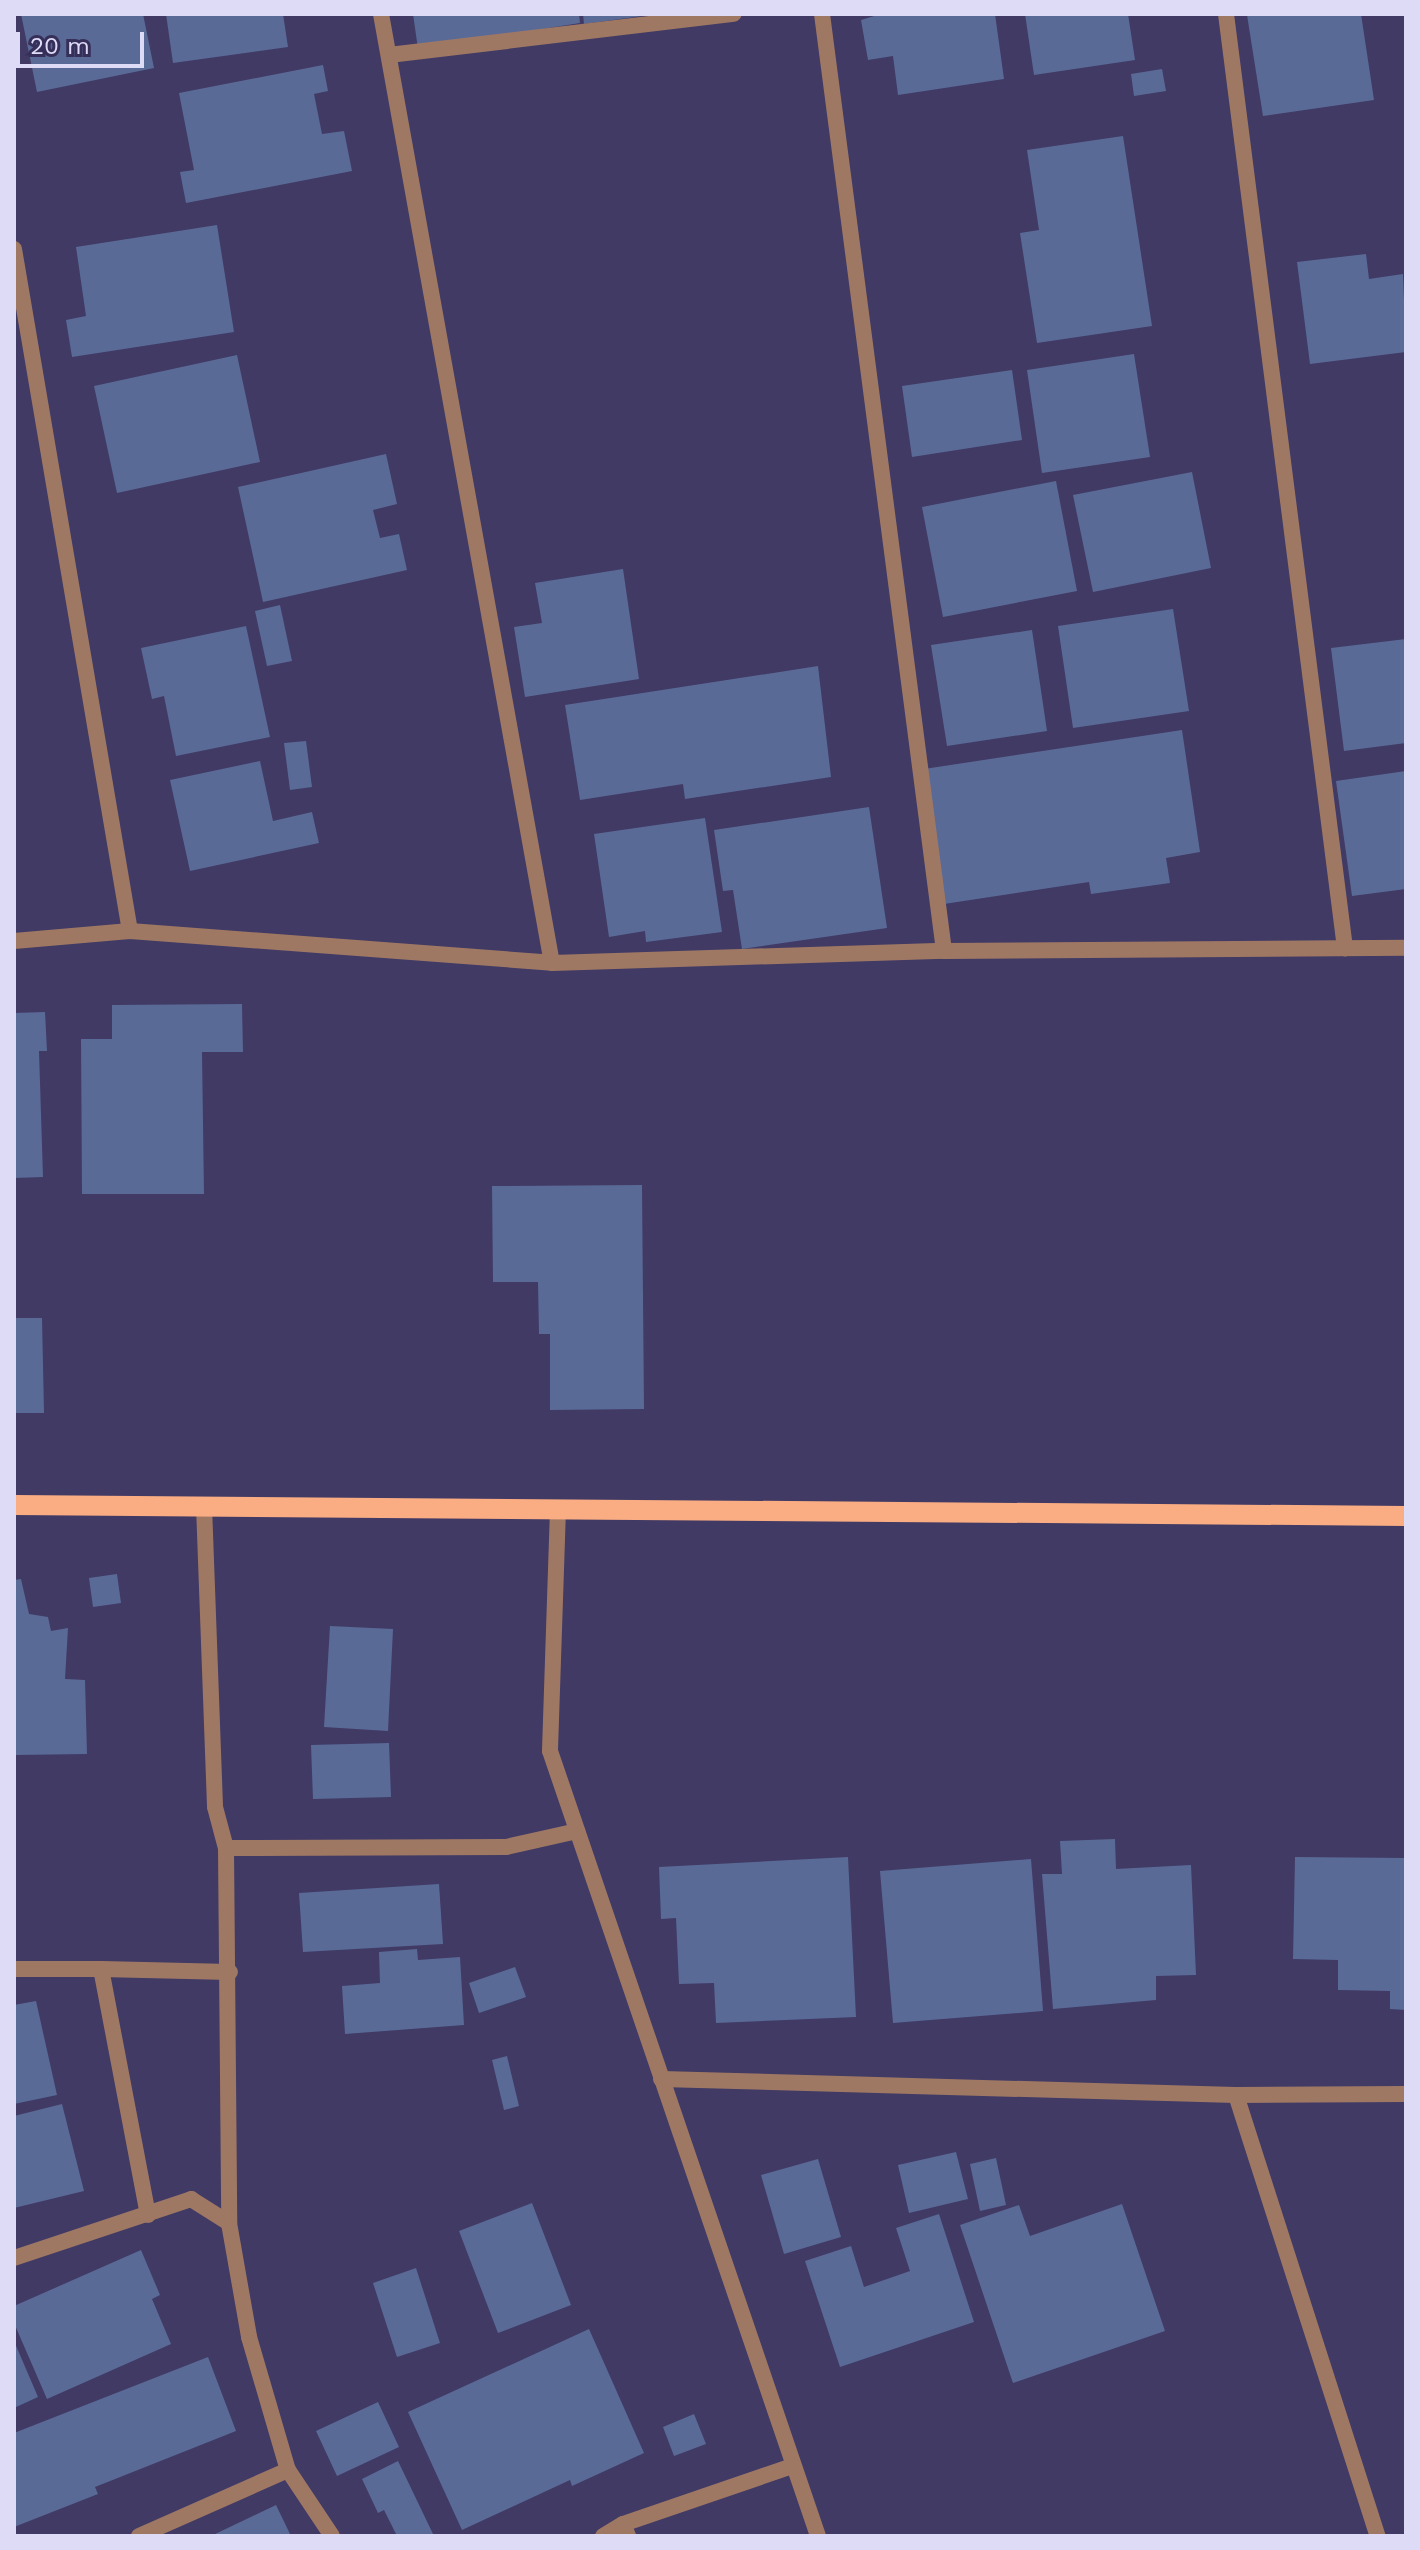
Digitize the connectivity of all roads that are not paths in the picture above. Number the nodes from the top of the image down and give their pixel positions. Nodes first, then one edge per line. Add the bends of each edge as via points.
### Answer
1 (381, 14) edge
2 (734, 14) edge
3 (822, 14) edge
4 (1226, 14) edge
5 (389, 55) junction
6 (14, 249) edge
7 (130, 931) junction
8 (14, 941) edge
9 (1345, 948) junction
10 (1406, 948) edge
11 (944, 951) junction
12 (552, 963) junction
13 (14, 1505) edge
14 (204, 1506) junction
15 (558, 1509) junction
16 (1406, 1516) edge
17 (577, 1831) junction
18 (226, 1848) junction
19 (14, 1969) edge
20 (101, 1969) junction
21 (230, 1972) junction
22 (661, 2079) junction
23 (1406, 2094) edge
24 (1236, 2095) junction
25 (148, 2215) junction
26 (229, 2223) junction
27 (14, 2258) edge
28 (792, 2466) junction
29 (288, 2470) junction
30 (626, 2530) edge
31 (139, 2536) edge
32 (332, 2536) edge
33 (603, 2536) edge
34 (818, 2536) edge
35 (1378, 2536) edge

1 - 5 street
2 - 5 street
3 - 11 street
4 - 9 street
5 - 12 street
6 - 7 street
7 - 8 street
7 - 12 street
9 - 10 street
9 - 11 street
11 - 12 street
13 - 14 main road
14 - 15 main road
14 - 18 street via 215,1807
15 - 16 main road
15 - 17 street via 550,1751
17 - 18 street via 506,1847
17 - 22 street
18 - 21 street
19 - 20 street
20 - 21 street
20 - 25 street
21 - 26 street via 224,2053
22 - 24 street
22 - 28 street
23 - 24 street
24 - 35 street
25 - 26 street via 191,2199
25 - 27 street
26 - 29 street via 249,2337
28 - 30 street
28 - 34 street
29 - 31 street
29 - 32 street
30 - 33 street

